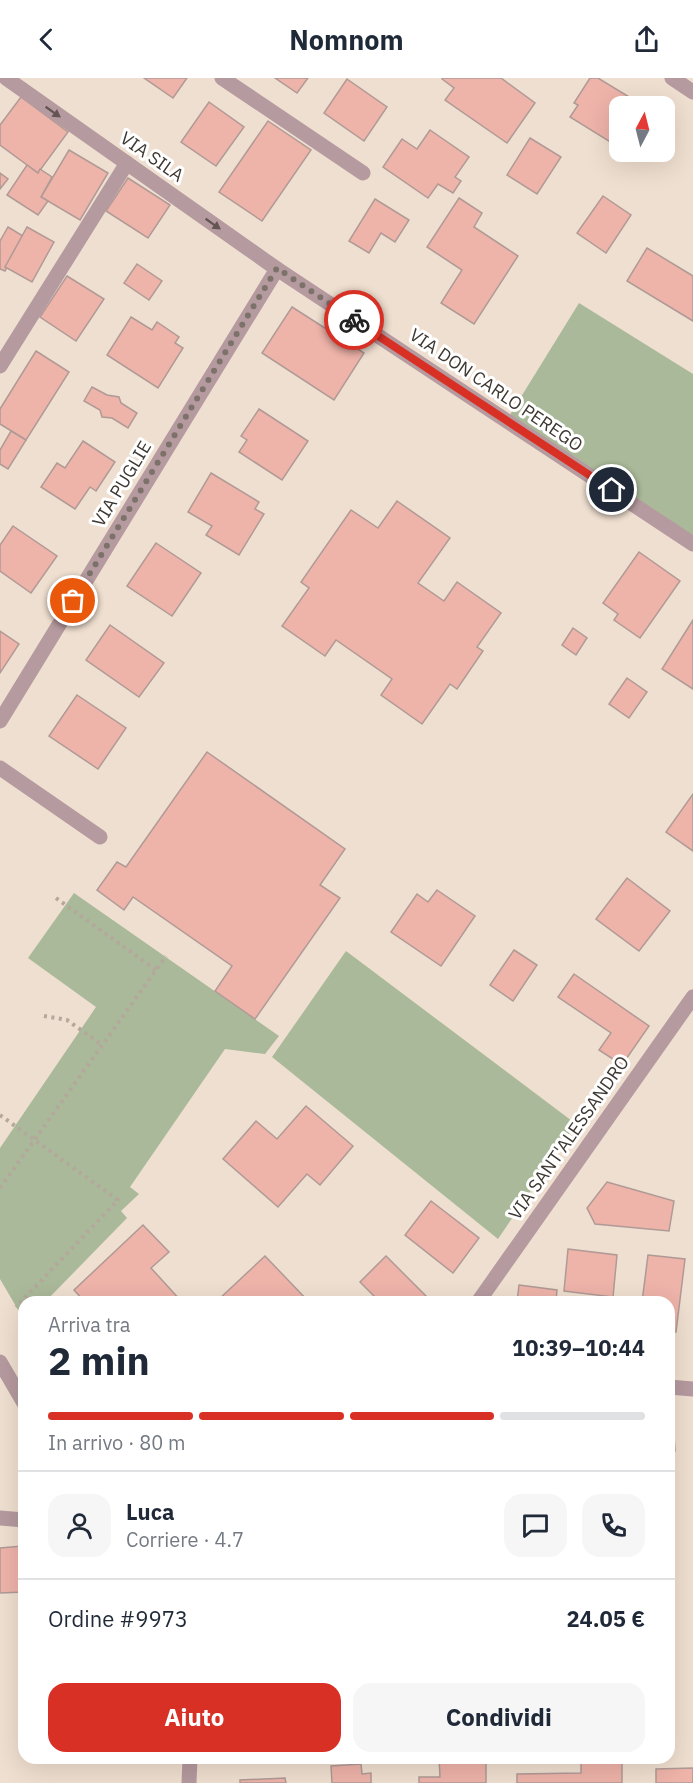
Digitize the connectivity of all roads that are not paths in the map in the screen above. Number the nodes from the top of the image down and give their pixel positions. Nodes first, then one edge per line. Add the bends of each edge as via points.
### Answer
1 (6, 78) edge
2 (222, 78) edge
3 (672, 78) edge
4 (693, 92) edge
5 (127, 163) junction
6 (363, 173) dead end
7 (277, 268) junction
8 (0, 366) edge
9 (693, 544) edge
10 (0, 721) edge
11 (0, 768) edge
12 (100, 837) dead end
13 (693, 997) edge
14 (482, 1296) edge
15 (0, 1362) edge
16 (675, 1388) edge
17 (693, 1389) edge
18 (18, 1393) edge
19 (0, 1518) edge
20 (18, 1520) edge
21 (190, 1764) edge
22 (189, 1783) edge

1 -> 5 street, VIA SILA
2 - 6 street
3 - 4 street
5 -> 7 street, VIA SILA
5 - 8 street
7 - 9 street, VIA DON CARLO PEREGO
7 - 10 street, VIA PUGLIE
11 - 12 street
13 - 14 street, VIA SANT'ALESSANDRO
15 - 18 street
16 - 17 street
19 - 20 street
21 - 22 street

